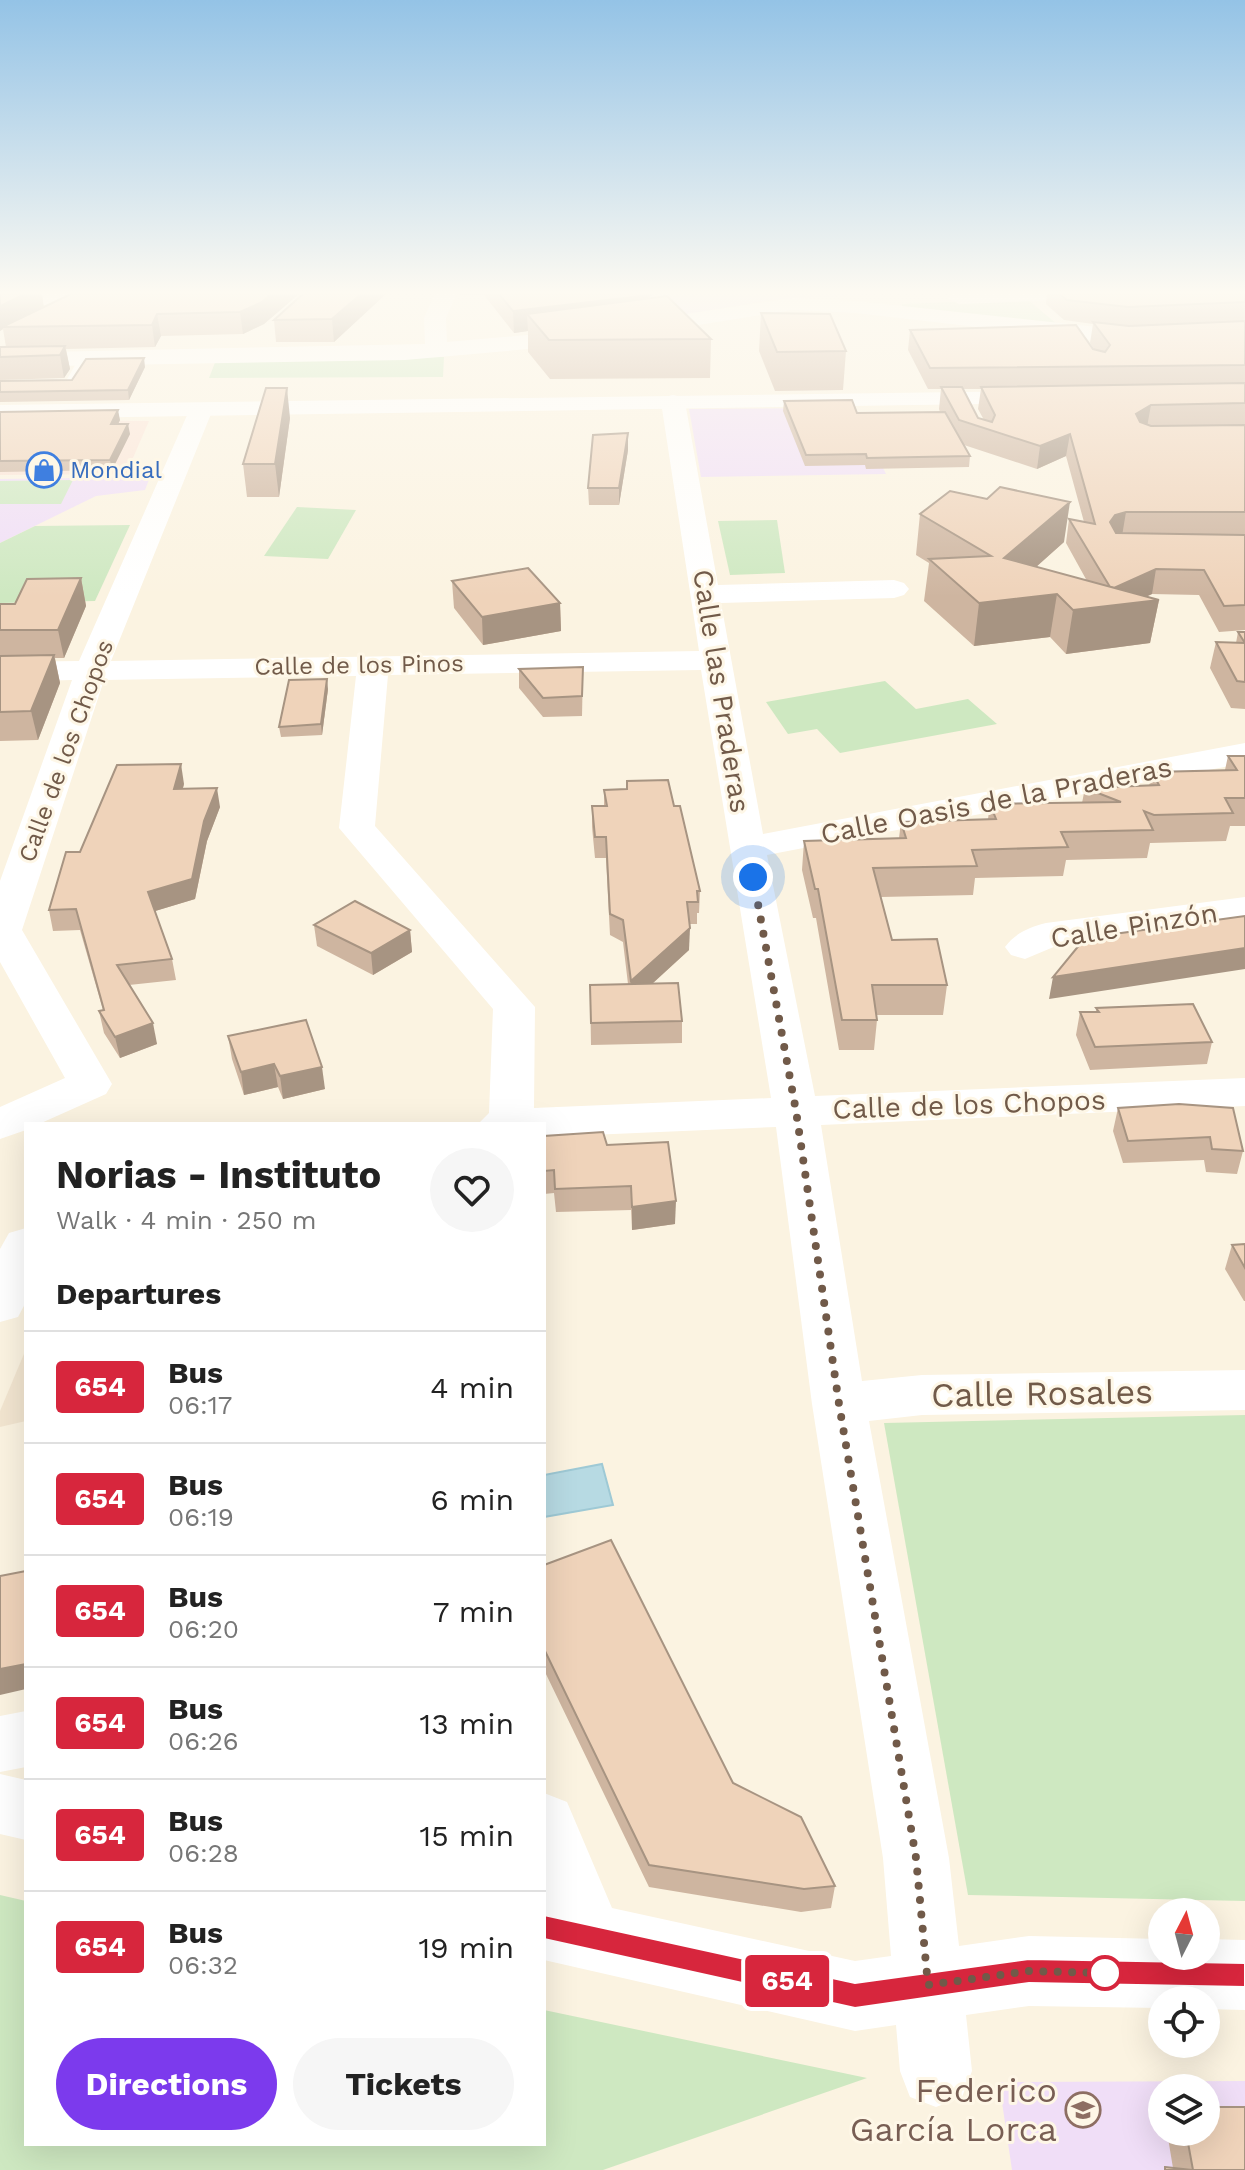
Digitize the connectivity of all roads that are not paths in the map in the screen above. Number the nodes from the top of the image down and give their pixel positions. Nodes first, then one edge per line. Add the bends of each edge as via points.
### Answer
1 (1032, 394) edge
2 (1058, 394) edge
3 (673, 402) junction
4 (0, 404) edge
5 (201, 409) junction
6 (0, 412) edge
7 (894, 589) dead end
8 (706, 594) junction
9 (718, 660) junction
10 (373, 665) junction
11 (92, 669) junction
12 (0, 672) edge
13 (1245, 753) edge
14 (747, 848) junction
15 (1245, 909) edge
16 (1025, 947) dead end
17 (1245, 1092) edge
18 (84, 1104) edge
19 (796, 1111) junction
20 (511, 1122) edge
21 (535, 1122) edge
22 (0, 1124) edge
23 (24, 1250) edge
24 (0, 1304) edge
25 (1245, 1390) edge
26 (839, 1404) junction
27 (24, 1739) edge
28 (0, 1744) edge
29 (0, 1804) edge
30 (24, 1810) edge
31 (546, 1834) edge
32 (566, 1932) edge
33 (1245, 1975) edge
34 (928, 1985) junction
35 (936, 2071) dead end

1 - 4 street
2 - 3 street via 967,406
3 - 5 street
3 - 8 street, Calle las Praderas
5 - 6 street
5 - 11 street, Calle de los Chopos
7 - 8 street
8 - 9 street, Calle las Praderas
9 - 10 street, Calle de los Pinos
9 - 14 street, Calle las Praderas
10 - 11 street, Calle de los Pinos
10 - 20 street via 357,828 514,1007
11 - 12 street, Calle de los Pinos
11 - 18 street, Calle de los Chopos via 2,930
13 - 14 street, Calle Oasis de la Praderas
14 - 19 street, Calle las Praderas
15 - 16 street, Calle Pinzón via 1046,935
17 - 19 street, Calle de los Chopos
18 - 22 street
19 - 21 street, Calle de los Chopos
19 - 26 street, Calle las Praderas
23 - 24 street
25 - 26 street, Calle Rosales via 922,1395
26 - 34 street, Calle las Praderas via 916,1858
27 - 28 street
29 - 30 street
31 - 32 street
32 - 34 street via 855,1996
33 - 34 street via 1029,1971
34 - 35 street, Calle las Praderas

